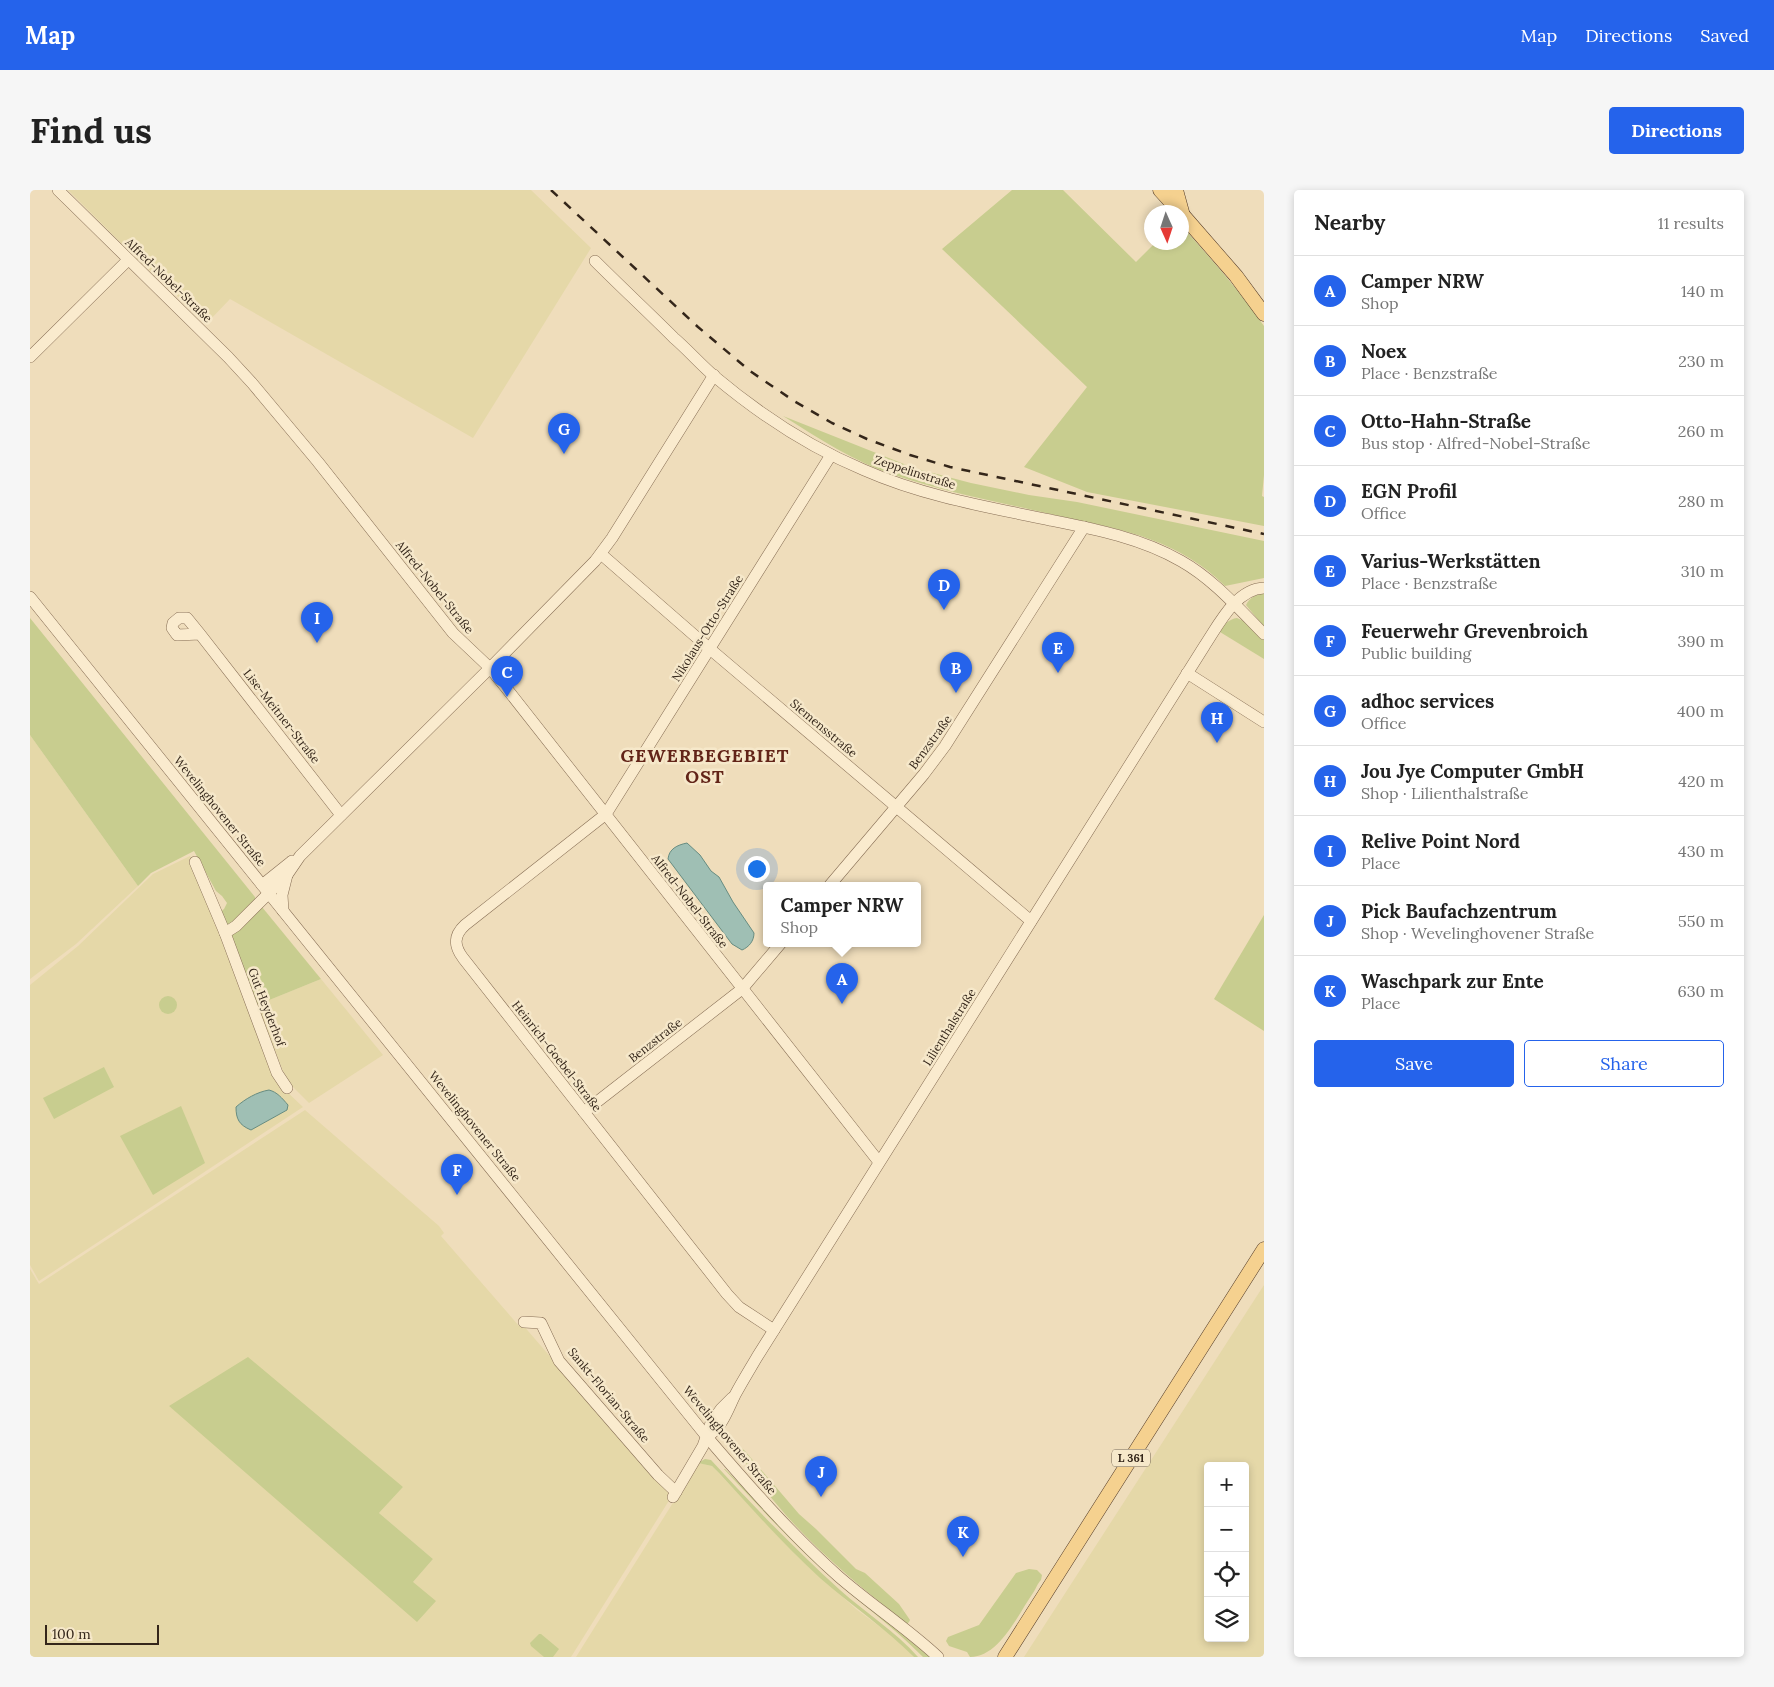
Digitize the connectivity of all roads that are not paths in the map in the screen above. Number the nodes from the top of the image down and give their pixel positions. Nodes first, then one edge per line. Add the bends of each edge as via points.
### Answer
1 (58, 190) edge
2 (1160, 190) edge
3 (1176, 190) edge
4 (1173, 205) edge
5 (1180, 205) edge
6 (1189, 223) edge
7 (128, 260) junction
8 (595, 261) dead end
9 (1264, 314) edge
10 (30, 358) edge
11 (714, 375) junction
12 (831, 455) junction
13 (1084, 527) junction
14 (601, 554) junction
15 (1264, 588) edge
16 (30, 597) edge
17 (1235, 604) junction
18 (200, 634) dead end
19 (1264, 634) edge
20 (710, 649) junction
21 (490, 668) junction
22 (1187, 673) junction
23 (1264, 722) edge
24 (896, 808) junction
25 (606, 814) junction
26 (342, 815) junction
27 (300, 856) junction
28 (195, 862) dead end
29 (287, 875) junction
30 (833, 882) edge
31 (265, 889) junction
32 (284, 912) junction
33 (1031, 921) junction
34 (225, 933) junction
35 (778, 947) edge
36 (742, 989) junction
37 (287, 1088) dead end
38 (584, 1112) junction
39 (879, 1162) junction
40 (1264, 1249) edge
41 (524, 1322) dead end
42 (774, 1330) junction
43 (735, 1395) junction
44 (724, 1419) junction
45 (707, 1437) junction
46 (721, 1453) junction
47 (674, 1494) joint
48 (1015, 1641) junction
49 (926, 1646) junction
50 (938, 1657) edge
51 (948, 1657) edge
52 (997, 1657) edge
53 (1005, 1657) edge

1 - 7 street, Alfred-Nobel-Straße
2 - 4 main road
3 - 5 main road
6 - 9 main road via 1236,276
7 - 10 street
7 - 21 street, Alfred-Nobel-Straße via 252,383 453,633
8 - 11 street, Zeppelinstraße
11 - 12 street, Zeppelinstraße
11 - 14 street
12 - 13 street, Zeppelinstraße via 924,492
12 - 20 street, Nikolaus-Otto-Straße
13 - 17 street, Zeppelinstraße via 1138,542 1173,557 1200,574
13 - 24 street, Benzstraße via 958,728
14 - 20 street, Siemensstraße
14 - 21 street
15 - 17 street, Lilienthalstraße via 1247,593
16 - 31 street, Wevelinghovener Straße
17 - 19 street, Zeppelinstraße
17 - 22 street, Lilienthalstraße
18 - 26 street, Lise-Meitner-Straße
20 - 24 street, Siemensstraße
20 - 25 street, Nikolaus-Otto-Straße
21 - 25 street, Alfred-Nobel-Straße
21 - 26 street
22 - 23 street
22 - 33 street, Lilienthalstraße
24 - 30 street, Benzstraße
24 - 33 street, Siemensstraße
25 - 36 street, Alfred-Nobel-Straße
25 - 38 street, Heinrich-Goebel-Straße via 464,926 456,940 463,958
26 - 27 street
27 - 29 street
27 - 31 street
28 - 34 street, Gut Heyderhof
29 - 31 street
29 - 32 street via 282,896
31 - 32 street, Wevelinghovener Straße
31 - 34 street via 236,926
32 - 45 street, Wevelinghovener Straße
33 - 39 street, Lilienthalstraße
34 - 37 street, Gut Heyderhof via 277,1073
35 - 36 street, Benzstraße
36 - 38 street, Benzstraße
36 - 39 street, Alfred-Nobel-Straße
38 - 42 street, Heinrich-Goebel-Straße via 727,1294 739,1307
39 - 42 street, Lilienthalstraße
40 - 48 main road, L 361
41 - 47 street, Sankt-Florian-Straße via 541,1323 559,1360
42 - 43 street, Lilienthalstraße
43 - 44 street, Lilienthalstraße
43 - 45 street, Lilienthalstraße via 715,1416
44 - 45 street, Lilienthalstraße
44 - 46 street, Lilienthalstraße
45 - 46 street, Wevelinghovener Straße
45 - 47 street, Lilienthalstraße
46 - 49 street, Wevelinghovener Straße via 768,1507 822,1561
48 - 52 main road, L 361
48 - 53 main road, L 361
49 - 50 street, Wevelinghovener Straße
49 - 51 street, Wevelinghovener Straße

